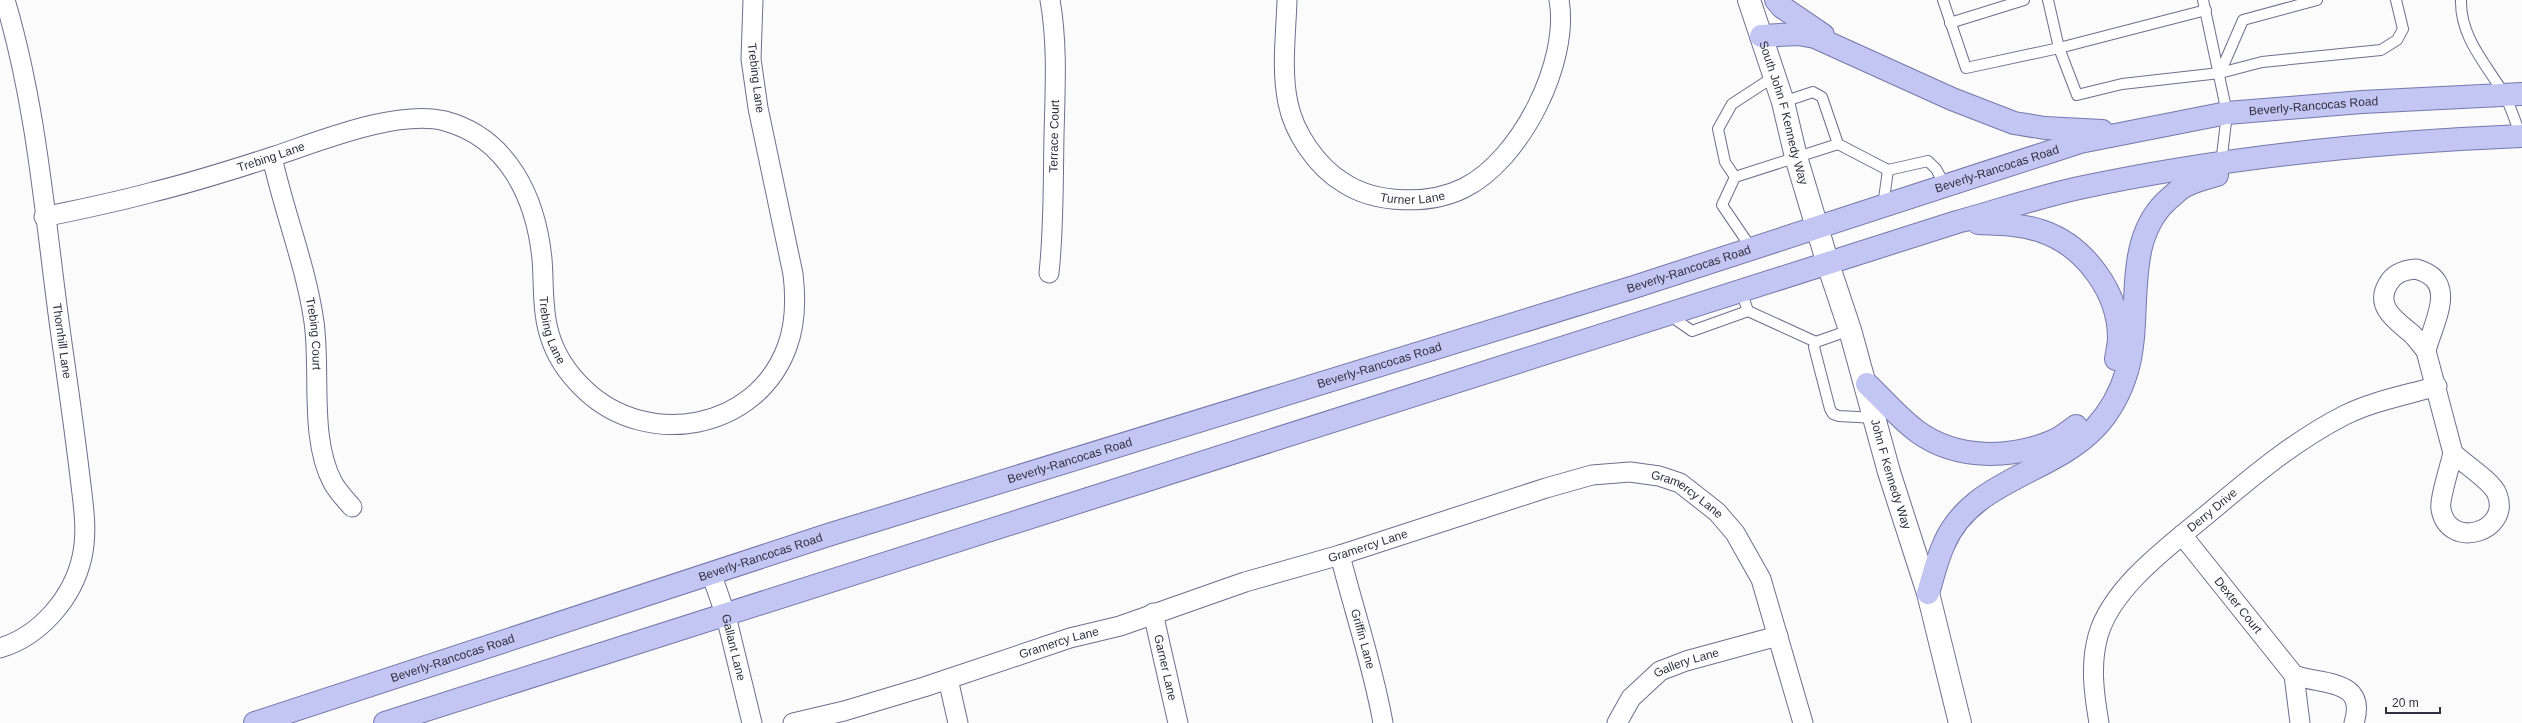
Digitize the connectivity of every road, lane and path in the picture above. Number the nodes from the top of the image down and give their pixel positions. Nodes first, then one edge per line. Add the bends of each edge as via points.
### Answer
1 (5, 0) edge
2 (752, 0) edge
3 (1050, 0) edge
4 (1287, 0) edge
5 (1559, 0) edge
6 (1749, 0) edge
7 (1776, 0) edge
8 (1943, 0) edge
9 (2024, 0) edge
10 (2048, 0) edge
11 (2317, 0) edge
12 (2396, 0) edge
13 (2461, 0) edge
14 (2205, 5) edge
15 (1950, 23) junction
16 (1761, 36) junction
17 (1837, 45) junction
18 (2059, 48) junction
19 (2220, 74) junction
20 (1775, 76) junction
21 (2513, 94) edge
22 (1783, 102) junction
23 (2227, 113) junction
24 (2129, 132) junction
25 (2522, 137) edge
26 (1838, 144) junction
27 (2269, 156) junction
28 (272, 157) junction
29 (1796, 157) junction
30 (2221, 164) junction
31 (1888, 170) junction
32 (1735, 177) junction
33 (1945, 185) junction
34 (1883, 207) junction
35 (44, 216) junction
36 (1956, 222) junction
37 (1817, 226) junction
38 (1752, 249) junction
39 (1828, 264) junction
40 (1048, 273) dead end
41 (1744, 301) junction
42 (1850, 330) junction
43 (1816, 342) junction
44 (2426, 351) dead end
45 (1867, 384) junction
46 (2437, 386) junction
47 (1875, 418) junction
48 (2453, 453) dead end
49 (352, 507) dead end
50 (2182, 535) junction
51 (1340, 554) junction
52 (711, 573) junction
53 (1928, 593) junction
54 (1153, 613) junction
55 (726, 616) junction
56 (1778, 636) junction
57 (0, 648) edge
58 (2294, 675) junction
59 (948, 679) junction
60 (255, 723) edge
61 (385, 723) edge
62 (752, 723) edge
63 (792, 723) edge
64 (958, 723) edge
65 (1178, 723) edge
66 (1383, 723) edge
67 (1617, 723) edge
68 (1803, 723) edge
69 (1960, 723) edge
70 (2099, 723) edge
71 (2300, 723) edge
72 (2354, 723) edge

1 - 35 street, Thornhill Lane via 32,116
2 - 28 street, Trebing Lane via 751,59 758,108 793,274 796,300 793,325 786,349 775,370 759,389 740,405 695,424 670,426 625,417 603,405 569,374 556,354 548,330 538,230 532,206 522,183 508,162 490,145 468,131 444,121 419,119 379,124
3 - 40 street, Terrace Court via 1055,46 1055,108 1052,233
4 - 5 street, Turner Lane via 1285,79 1288,104 1296,126 1318,162 1344,184 1367,193 1391,198 1416,199 1440,196 1464,188 1485,174 1504,156 1532,112 1555,63 1560,37
6 - 16 street, South John F Kennedy Way
7 - 17 main road via 1782,7
8 - 15 lane
9 - 15 lane
10 - 18 lane
11 - 19 lane via 2243,20
12 - 19 lane via 2403,29 2397,40 2382,50 2262,62
13 - 21 lane via 2463,25 2473,45
14 - 18 lane
14 - 19 lane
15 - 18 lane via 1966,68
16 - 17 main road via 1798,34
16 - 20 street, South John F Kennedy Way
17 - 24 main road via 1952,99 2014,123 2045,128
18 - 19 lane via 2077,95 2122,84
19 - 23 lane
20 - 22 street, South John F Kennedy Way
20 - 32 lane via 1732,104 1718,129 1725,162
21 - 23 main road, Beverly-Rancocas Road via 2362,102
21 - 25 lane
22 - 26 lane via 1813,92 1822,97
22 - 29 street, South John F Kennedy Way
23 - 24 main road, Beverly-Rancocas Road
23 - 30 lane
24 - 33 main road, Beverly-Rancocas Road via 2080,142
25 - 27 main road via 2434,139
26 - 29 lane
26 - 31 lane
27 - 30 main road
27 - 53 main road via 2184,186 2162,205 2146,230 2137,262 2132,342 2127,370 2114,402 2095,428 2069,448 1983,497 1961,518 1944,543
28 - 35 street, Trebing Lane via 153,193
28 - 49 street, Trebing Court via 314,321 319,423 326,466 334,484
29 - 32 lane
29 - 37 street, South John F Kennedy Way
30 - 36 main road via 2078,188
31 - 33 lane via 1928,161
31 - 34 lane
32 - 38 lane via 1722,205
33 - 34 main road, Beverly-Rancocas Road
34 - 37 main road, Beverly-Rancocas Road
35 - 57 street, Thornhill Lane via 81,482 85,532 83,556 76,578 64,599 32,634
36 - 39 main road
36 - 45 main road via 2014,224 2042,231 2066,243 2086,260 2103,282 2115,308 2119,338 2115,369 2102,397 2082,422 2054,441 2024,452 1992,455 1960,450 1936,442 1918,432
37 - 38 main road, Beverly-Rancocas Road
37 - 39 street, John F Kennedy Way
38 - 52 main road, Beverly-Rancocas Road
39 - 41 main road
39 - 42 street, John F Kennedy Way
41 - 43 lane
41 - 55 main road via 1668,315
42 - 43 lane
42 - 45 street, John F Kennedy Way
43 - 47 lane via 1814,347 1833,414
44 - 46 street
45 - 47 street, John F Kennedy Way
46 - 48 street
46 - 50 street, Derry Drive via 2368,406 2324,426 2278,455
47 - 53 street, John F Kennedy Way via 1889,472
50 - 58 street, Dexter Court
50 - 70 street, Derry Drive via 2156,557 2123,593 2099,635 2094,660
51 - 54 street, Gramercy Lane
51 - 56 street, Gramercy Lane via 1592,475 1630,472 1659,476 1680,483 1717,512 1735,533 1761,579
51 - 66 street, Griffin Lane via 1354,612 1374,676
52 - 55 street, Gallant Lane
52 - 60 main road, Beverly-Rancocas Road
53 - 69 street, John F Kennedy Way
54 - 59 street, Gramercy Lane via 1120,626 1070,638
54 - 65 street, Garner Lane
55 - 61 main road
55 - 62 street, Gallant Lane
56 - 67 street, Gallery Lane via 1686,661 1660,671 1631,698
56 - 68 street, Gramercy Lane
58 - 71 street
58 - 72 street via 2319,683 2338,684 2346,689 2356,706
59 - 63 street, Gramercy Lane via 863,706
59 - 64 street

